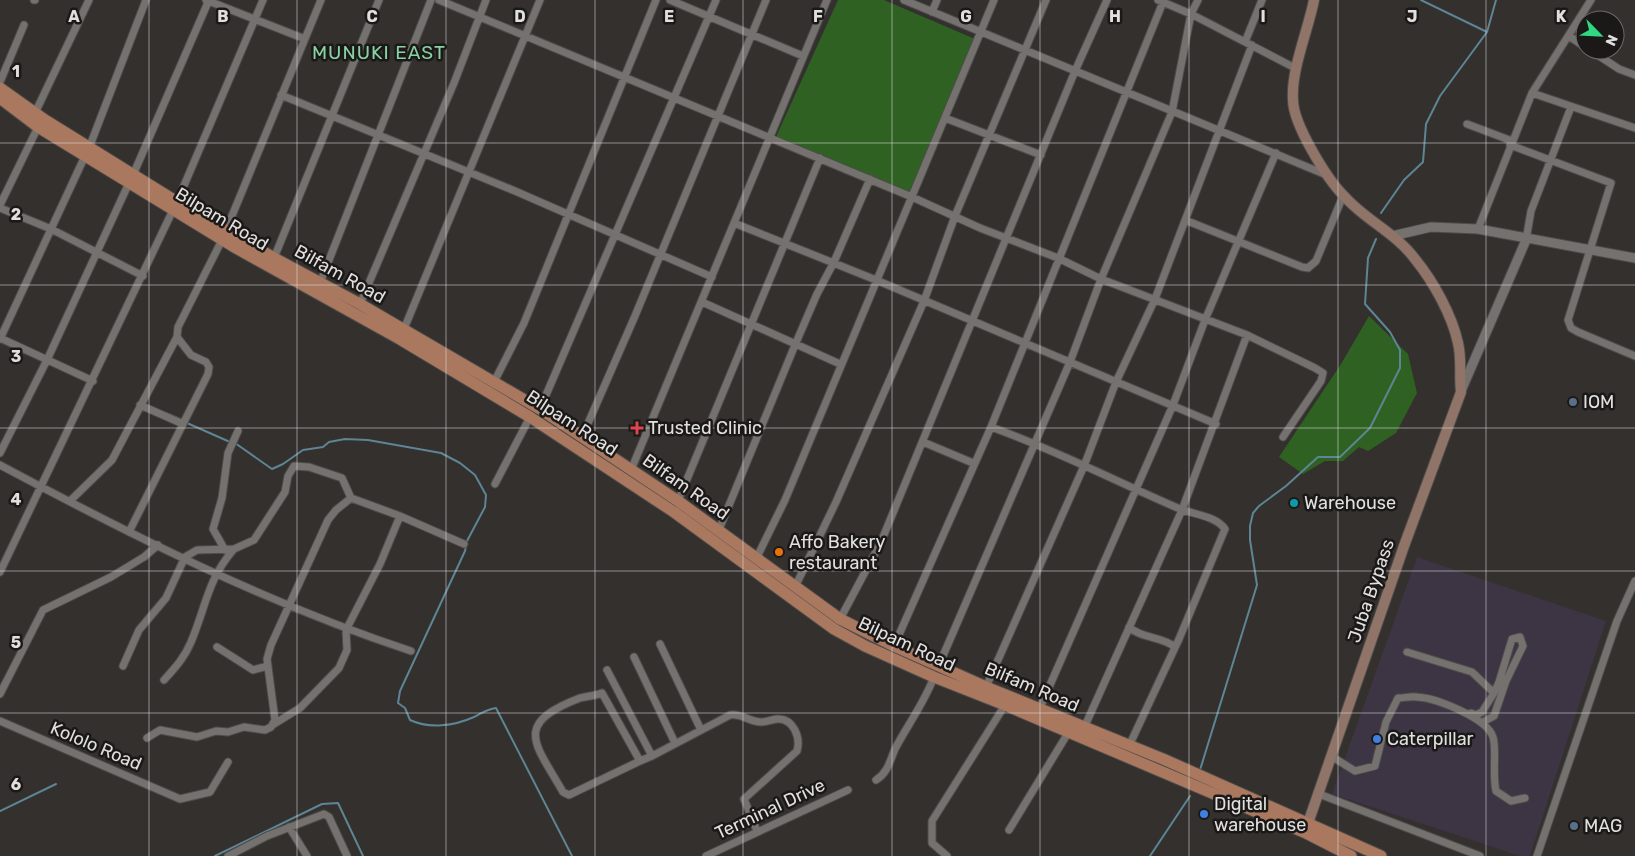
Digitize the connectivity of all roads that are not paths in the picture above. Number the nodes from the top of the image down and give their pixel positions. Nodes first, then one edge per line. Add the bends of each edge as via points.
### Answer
1 (89, 0) edge
2 (146, 0) edge
3 (208, 0) edge
4 (263, 0) edge
5 (321, 0) edge
6 (380, 0) edge
7 (431, 0) edge
8 (439, 0) edge
9 (486, 0) edge
10 (540, 0) edge
11 (656, 0) edge
12 (670, 0) edge
13 (716, 0) edge
14 (766, 0) edge
15 (827, 0) edge
16 (904, 0) edge
17 (938, 0) edge
18 (994, 0) edge
19 (1046, 0) edge
20 (1107, 0) edge
21 (1198, 0) edge
22 (1262, 0) edge
23 (1314, 0) edge
24 (1591, 0) edge
25 (1161, 1) edge
26 (932, 12) junction
27 (1191, 14) junction
28 (479, 16) junction
29 (709, 17) junction
30 (256, 19) junction
31 (24, 25) dead end
32 (982, 32) junction
33 (525, 35) junction
34 (752, 35) junction
35 (1569, 36) junction
36 (305, 39) junction
37 (1575, 40) edge
38 (1248, 43) junction
39 (1025, 50) junction
40 (804, 56) junction
41 (1605, 60) edge
42 (1297, 69) junction
43 (1075, 71) junction
44 (1635, 75) edge
45 (624, 76) junction
46 (0, 82) edge
47 (0, 88) edge
48 (1126, 92) junction
49 (1532, 92) junction
50 (282, 95) junction
51 (0, 98) edge
52 (674, 98) junction
53 (1571, 107) junction
54 (1172, 112) junction
55 (35, 113) junction
56 (332, 116) junction
57 (718, 117) junction
58 (945, 118) junction
59 (1467, 124) dead end
60 (38, 127) junction
61 (1635, 128) edge
62 (1218, 132) junction
63 (990, 134) junction
64 (377, 135) junction
65 (770, 137) junction
66 (1511, 143) junction
67 (87, 152) junction
68 (1276, 153) junction
69 (423, 154) junction
70 (1041, 155) junction
71 (820, 158) junction
72 (1551, 161) junction
73 (468, 173) junction
74 (1330, 176) junction
75 (131, 179) junction
76 (870, 179) junction
77 (912, 196) junction
78 (1343, 196) junction
79 (0, 206) edge
80 (175, 206) junction
81 (567, 216) junction
82 (955, 216) junction
83 (1185, 220) junction
84 (734, 223) junction
85 (51, 229) junction
86 (1478, 229) junction
87 (224, 235) junction
88 (616, 236) junction
89 (1392, 236) junction
90 (1007, 238) junction
91 (1239, 240) junction
92 (1526, 240) junction
93 (786, 244) junction
94 (1589, 249) junction
95 (97, 252) junction
96 (660, 256) junction
97 (274, 258) junction
98 (1058, 258) junction
99 (1635, 258) edge
100 (834, 262) junction
101 (143, 276) junction
102 (712, 277) junction
103 (1102, 279) junction
104 (876, 280) junction
105 (320, 283) junction
106 (1154, 299) junction
107 (924, 301) junction
108 (702, 302) junction
109 (360, 304) junction
110 (1205, 320) junction
111 (973, 321) junction
112 (750, 324) junction
113 (404, 329) junction
114 (1247, 335) junction
115 (177, 337) junction
116 (0, 338) edge
117 (1023, 344) junction
118 (795, 345) junction
119 (1635, 356) edge
120 (47, 360) junction
121 (1070, 362) junction
122 (840, 364) junction
123 (93, 381) junction
124 (1116, 382) junction
125 (491, 387) junction
126 (1461, 392) junction
127 (140, 405) junction
128 (1173, 405) junction
129 (540, 409) junction
130 (530, 417) junction
131 (182, 424) junction
132 (1216, 424) junction
133 (991, 426) junction
134 (238, 432) dead end
135 (582, 437) junction
136 (1283, 437) dead end
137 (923, 442) junction
138 (1035, 443) junction
139 (0, 453) edge
140 (973, 463) junction
141 (0, 465) edge
142 (1084, 466) junction
143 (632, 470) junction
144 (495, 484) dead end
145 (41, 487) junction
146 (1135, 489) junction
147 (351, 498) junction
148 (70, 501) junction
149 (678, 501) junction
150 (1182, 510) junction
151 (400, 516) junction
152 (129, 532) junction
153 (718, 532) junction
154 (464, 544) dead end
155 (158, 545) junction
156 (234, 549) junction
157 (225, 550) junction
158 (185, 557) junction
159 (756, 558) junction
160 (0, 572) edge
161 (216, 574) junction
162 (1635, 581) edge
163 (795, 587) junction
164 (288, 606) junction
165 (837, 624) junction
166 (1129, 627) junction
167 (346, 630) junction
168 (660, 644) dead end
169 (894, 646) junction
170 (217, 647) dead end
171 (1174, 647) junction
172 (412, 651) dead end
173 (1407, 652) dead end
174 (634, 657) dead end
175 (939, 665) junction
176 (122, 666) dead end
177 (268, 666) junction
178 (607, 670) dead end
179 (934, 677) junction
180 (164, 680) dead end
181 (986, 687) junction
182 (1494, 693) junction
183 (0, 694) edge
184 (1005, 705) junction
185 (1039, 710) junction
186 (1461, 710) junction
187 (0, 721) edge
188 (1483, 722) junction
189 (274, 724) junction
190 (1084, 728) junction
191 (701, 730) junction
192 (1068, 733) junction
193 (147, 738) dead end
194 (675, 743) junction
195 (1129, 746) junction
196 (652, 756) junction
197 (1331, 756) junction
198 (640, 761) junction
199 (228, 762) dead end
200 (876, 780) dead end
201 (848, 790) dead end
202 (1319, 794) junction
203 (1525, 798) dead end
204 (289, 827) junction
205 (1009, 830) dead end
206 (757, 831) junction
207 (1306, 833) junction
208 (228, 856) edge
209 (307, 856) edge
210 (347, 856) edge
211 (706, 856) edge
212 (947, 856) edge
213 (1351, 856) edge
214 (1381, 856) edge
215 (1480, 856) edge
216 (1538, 856) edge

1 - 55 street
2 - 67 street
3 - 30 street
3 - 75 street
4 - 30 street
5 - 36 street
6 - 56 street
7 - 64 street
8 - 28 street
9 - 28 street
10 - 33 street
11 - 45 street
12 - 29 street
13 - 29 street
14 - 34 street
15 - 40 street
16 - 26 street
17 - 26 street
18 - 32 street
19 - 39 street
20 - 43 street
21 - 27 street
22 - 38 street
23 - 42 main road, Juba Bypass
24 - 35 street
25 - 27 street
25 - 48 street
26 - 32 street
27 - 38 street
27 - 54 street
28 - 33 street
28 - 69 street
29 - 34 street
29 - 52 street
30 - 36 street
30 - 80 street
31 - 46 street
32 - 39 street
32 - 58 street
33 - 45 street
33 - 73 street
34 - 40 street
34 - 57 street
35 - 37 street
35 - 49 street
36 - 50 street
38 - 42 street
38 - 62 street
39 - 43 street
39 - 63 street
40 - 65 street
41 - 44 street
42 - 74 main road, Juba Bypass via 1293,86 1294,114 1316,157
43 - 48 street
43 - 70 street
45 - 52 street
45 - 81 street
47 - 55 main road
48 - 54 street
48 - 98 street
49 - 53 street
49 - 66 street
50 - 56 street
50 - 87 street
51 - 60 main road, Bilpam Road
52 - 57 street
52 - 88 street
53 - 61 street
53 - 72 street
54 - 62 street
54 - 103 street
55 - 67 main road
56 - 64 street
56 - 97 street
57 - 65 street
57 - 96 street
58 - 63 street
58 - 77 street
59 - 66 street
60 - 67 main road, Bilpam Road
60 - 79 street
62 - 68 street
62 - 83 street
63 - 70 street
63 - 82 street
64 - 69 street
64 - 105 street
65 - 71 street
65 - 84 street
66 - 72 street
66 - 86 street
67 - 75 main road, Bilpam Road
67 - 85 street
68 - 74 street
68 - 91 street
69 - 73 street
69 - 109 street
70 - 90 street
71 - 76 street
71 - 93 street
72 - 92 street via 1531,211
72 - 94 street via 1611,183
73 - 81 street
73 - 113 street
74 - 78 main road, Juba Bypass
75 - 80 main road, Bilpam Road
75 - 95 street
76 - 77 street
76 - 100 street
77 - 82 street
77 - 104 street
78 - 89 main road, Juba Bypass
78 - 91 street via 1311,267 1302,267
79 - 85 street
80 - 87 main road, Bilpam Road
80 - 101 street
81 - 88 street
81 - 125 street via 524,323
82 - 90 street
82 - 107 street
83 - 91 street
83 - 106 street
84 - 93 street
84 - 102 street
85 - 95 street
85 - 116 street
86 - 89 street via 1431,227
86 - 92 street
87 - 97 main road, Bilfam Road
87 - 115 street via 178,327
87 - 125 main road, Bilpam Road via 398,338
88 - 96 street
88 - 129 street
89 - 126 main road, Juba Bypass via 1416,259 1451,322 1458,342
90 - 98 street
90 - 111 street
91 - 110 street
92 - 94 street
92 - 126 street
93 - 100 street
93 - 112 street
94 - 99 street
94 - 119 street via 1568,320 1571,328
95 - 101 street
95 - 120 street
96 - 102 street
96 - 135 street
97 - 105 main road, Bilfam Road
98 - 103 street
98 - 117 street
100 - 104 street
100 - 118 street
101 - 123 street
102 - 108 street
103 - 106 street
103 - 121 street
104 - 107 street
104 - 122 street
105 - 109 main road, Bilfam Road
106 - 110 street
106 - 124 street
107 - 111 street
107 - 163 street
108 - 112 street
108 - 143 street
109 - 113 main road, Bilfam Road
110 - 114 street
110 - 128 street
111 - 117 street
111 - 137 street
112 - 118 street
112 - 149 street
113 - 125 main road, Bilfam Road
114 - 132 street
114 - 136 street via 1323,373 1321,382
115 - 127 street
115 - 131 street via 191,355 210,367
116 - 120 street
117 - 121 street
117 - 133 street
118 - 122 street
118 - 153 street
120 - 123 street
120 - 139 street
121 - 124 street
121 - 138 street
122 - 159 street via 785,500
123 - 145 street
124 - 128 street
124 - 142 street
125 - 129 main road, Bilfam Road
125 - 130 main road, Bilpam Road
126 - 197 main road, Juba Bypass
127 - 131 street
127 - 148 street via 112,460
128 - 132 street
128 - 146 street
129 - 135 main road, Bilfam Road
130 - 144 street
130 - 165 main road, Bilpam Road
131 - 152 street
132 - 150 street
133 - 138 street
133 - 140 street
134 - 157 street via 228,453 222,498 212,529
135 - 143 main road, Bilfam Road
137 - 140 street
137 - 165 street via 880,542
138 - 142 street
138 - 175 street
140 - 169 street
141 - 145 street
142 - 146 street
142 - 181 street
143 - 149 main road, Bilfam Road
145 - 148 street
145 - 160 street
146 - 150 street
146 - 185 street
147 - 151 street
147 - 156 street via 342,478 309,467 294,466 285,492 260,533 247,544
147 - 164 street via 328,520
148 - 152 street
149 - 153 main road, Bilfam Road
150 - 166 street
150 - 171 street via 1218,522 1225,529
151 - 154 street
151 - 167 street
152 - 155 street
153 - 159 main road, Bilfam Road
155 - 158 street
155 - 183 street via 111,577 43,610
156 - 157 street
156 - 161 street
157 - 158 street via 197,550
158 - 161 street
158 - 176 street via 166,598 139,630
159 - 163 main road, Bilfam Road
161 - 164 street
161 - 180 street via 190,644
162 - 216 street via 1617,622
163 - 165 main road, Bilfam Road
164 - 167 street
164 - 177 street via 271,646
165 - 169 main road, Bilfam Road
165 - 179 main road, Bilpam Road via 865,646
166 - 171 street via 1136,633 1167,641
166 - 190 street
167 - 172 street
167 - 189 street via 347,650 339,668 300,708
168 - 191 street
169 - 175 main road, Bilfam Road
170 - 177 street via 253,670
171 - 195 street
173 - 182 street via 1472,672
174 - 194 street
175 - 181 main road, Bilfam Road
177 - 189 street
178 - 196 street
179 - 184 main road, Bilpam Road
179 - 200 street via 886,770
181 - 185 main road, Bilfam Road
182 - 186 street via 1482,712 1476,715
182 - 188 street via 1512,639 1520,637 1523,646 1494,716
184 - 192 main road, Bilpam Road
184 - 212 street via 932,821 932,843
185 - 190 main road, Bilfam Road
186 - 188 street
186 - 197 street via 1418,697 1398,698 1386,722 1376,766 1355,771
187 - 199 street, Kololo Road via 180,798 210,792
188 - 203 street via 1493,737 1496,791 1511,802
189 - 193 street via 265,730 244,727 197,738 160,730
190 - 195 main road, Bilfam Road
191 - 194 street
191 - 206 street via 738,714 760,722 784,720 791,723 798,747 794,756 744,798
192 - 205 street
192 - 207 main road, Bilpam Road
194 - 196 street
195 - 214 main road, Bilfam Road
196 - 198 street
197 - 202 main road, Juba Bypass
198 - 198 street via 602,693 577,699 552,711 539,720 535,728 534,736 542,755 565,794 569,795
201 - 206 street, Terminal Drive
202 - 207 main road, Juba Bypass
202 - 215 street
204 - 208 street
204 - 209 street
204 - 210 street via 327,814
206 - 211 street, Terminal Drive
207 - 213 main road, Bilpam Road

